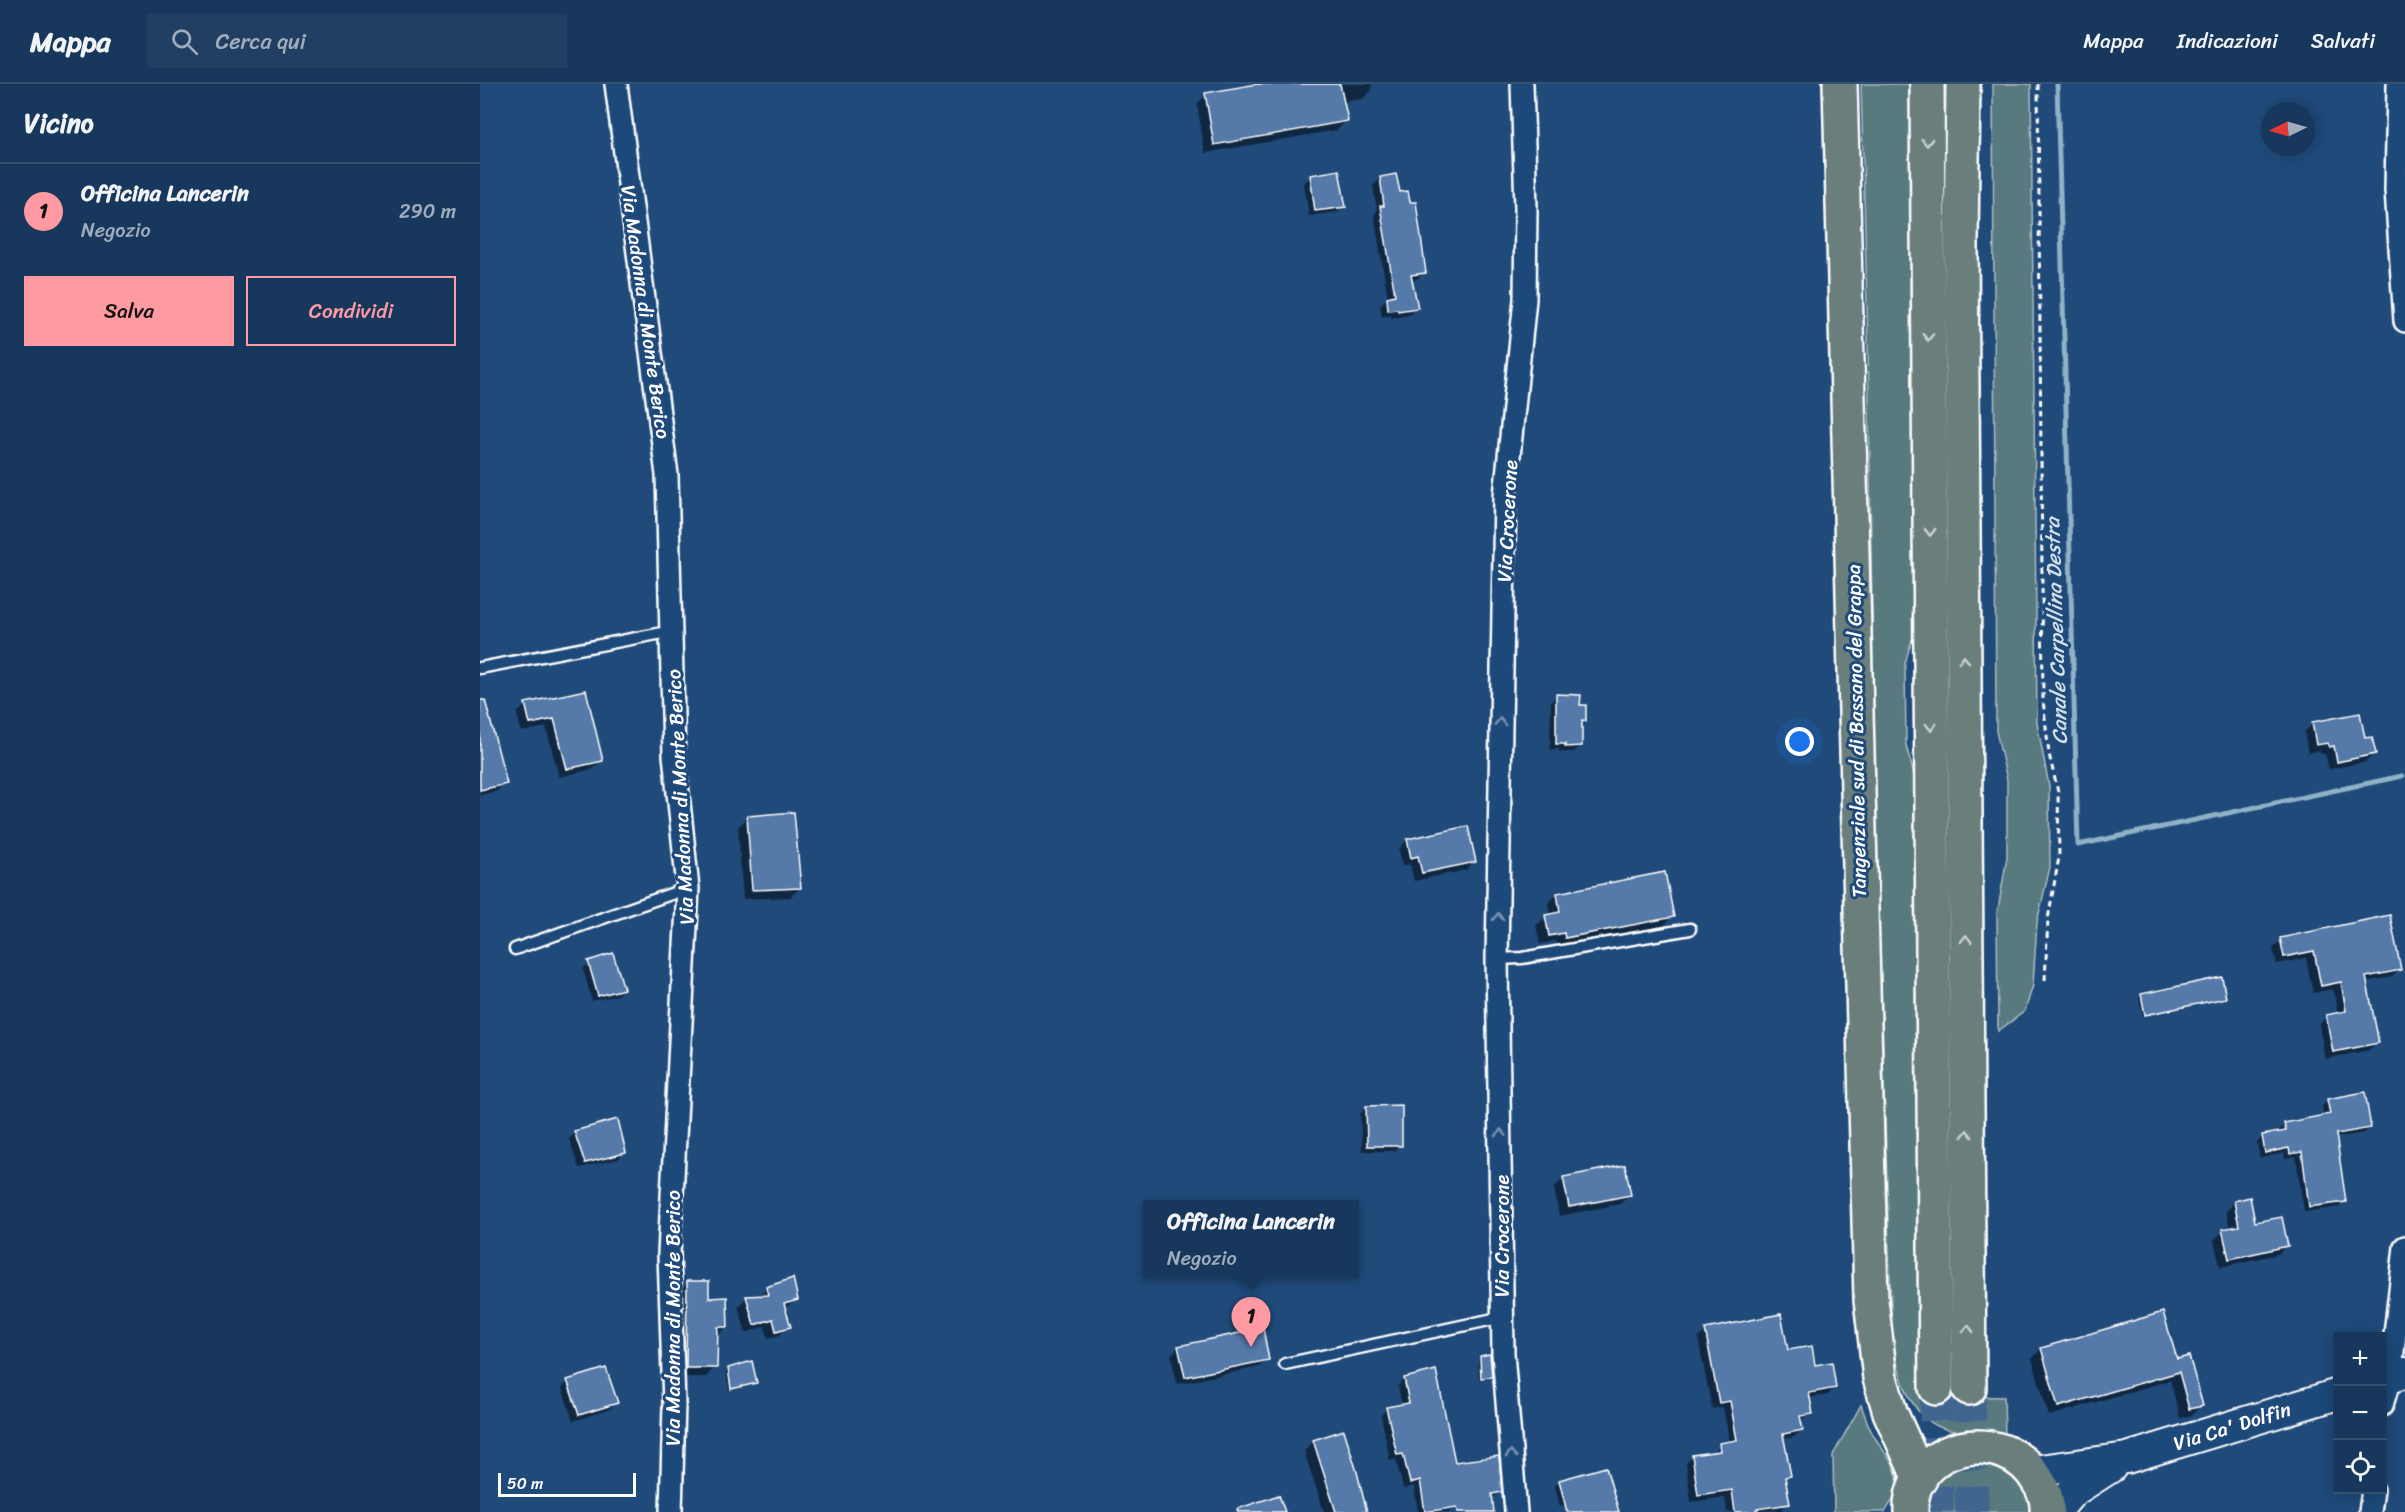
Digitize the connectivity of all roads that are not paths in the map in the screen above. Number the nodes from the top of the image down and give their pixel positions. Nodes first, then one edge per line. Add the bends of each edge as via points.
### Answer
1 (616, 84) edge
2 (1522, 84) edge
3 (1840, 84) edge
4 (1927, 84) edge
5 (1963, 84) edge
6 (2398, 84) edge
7 (2405, 321) edge
8 (673, 631) junction
9 (480, 668) edge
10 (688, 888) junction
11 (1690, 928) dead end
12 (515, 949) dead end
13 (1497, 959) junction
14 (2405, 1247) edge
15 (1503, 1317) junction
16 (1285, 1364) dead end
17 (1880, 1378) junction
18 (2390, 1384) edge
19 (1936, 1388) tunnel mouth
20 (1969, 1388) tunnel mouth
21 (2333, 1395) edge
22 (1964, 1447) junction
23 (2127, 1458) junction
24 (2033, 1471) junction
25 (2372, 1494) edge
26 (1912, 1503) edge
27 (670, 1512) edge
28 (1516, 1512) edge
29 (2047, 1512) edge
30 (2055, 1512) edge
31 (2370, 1512) edge

1 - 8 street, Via Madonna di Monte Berico via 667,475
13 -> 2 street, Via Crocerone via 1505,496 1525,299
3 - 17 main road, Tangenziale sud di Bassano del Grappa via 1870,1276
4 -> 19 main road
20 -> 5 main road
6 - 7 street via 2396,190
8 - 9 lane
8 - 10 street, Via Madonna di Monte Berico via 675,756
10 - 12 lane
10 - 27 street, Via Madonna di Monte Berico via 669,1254 674,1404
11 - 13 lane
15 -> 13 street, Via Crocerone
14 - 18 street
15 - 16 lane
28 -> 15 street, Via Crocerone
17 - 22 main road, Tangenziale sud di Bassano del Grappa via 1916,1429 1937,1442
17 - 26 main road, Tangenziale sud di Bassano del Grappa
21 - 23 street, Via Ca' Dolfin
22 - 24 main road, Tangenziale sud di Bassano del Grappa via 2002,1449
22 - 26 main road, Tangenziale sud di Bassano del Grappa via 1932,1465
23 - 24 street, Via Ca' Dolfin
23 - 30 street, Via Ca' Dolfin via 2072,1492
24 - 29 main road, Tangenziale sud di Bassano del Grappa via 2043,1488
25 - 31 street

